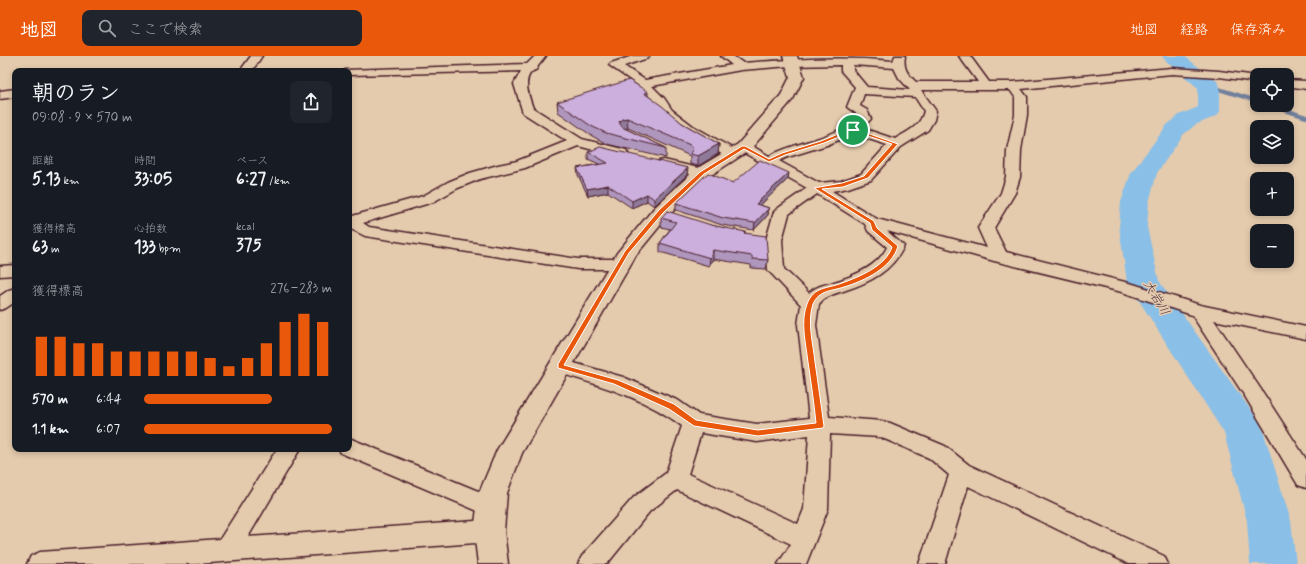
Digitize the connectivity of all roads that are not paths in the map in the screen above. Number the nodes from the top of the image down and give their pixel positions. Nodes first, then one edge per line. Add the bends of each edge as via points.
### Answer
1 (257, 56) edge
2 (541, 56) edge
3 (644, 56) edge
4 (726, 56) edge
5 (964, 56) edge
6 (792, 60) edge
7 (847, 61) junction
8 (899, 61) edge
9 (533, 67) junction
10 (741, 67) junction
11 (248, 68) edge
12 (352, 72) edge
13 (1250, 78) edge
14 (643, 84) junction
15 (1294, 84) edge
16 (1306, 85) edge
17 (986, 86) junction
18 (1013, 86) junction
19 (860, 90) junction
20 (916, 90) junction
21 (12, 93) edge
22 (0, 95) edge
23 (853, 130) junction
24 (577, 142) junction
25 (896, 144) junction
26 (738, 150) junction
27 (665, 152) edge
28 (636, 157) edge
29 (650, 160) edge
30 (769, 161) junction
31 (704, 172) junction
32 (817, 188) junction
33 (352, 221) edge
34 (872, 222) junction
35 (352, 223) edge
36 (1000, 256) junction
37 (620, 264) junction
38 (12, 270) edge
39 (0, 271) edge
40 (810, 304) junction
41 (1198, 311) junction
42 (1306, 333) edge
43 (560, 366) junction
44 (694, 423) junction
45 (820, 426) junction
46 (352, 448) edge
47 (287, 452) edge
48 (961, 472) junction
49 (1306, 478) edge
50 (675, 479) junction
51 (492, 507) junction
52 (489, 531) junction
53 (804, 538) junction
54 (227, 550) junction
55 (40, 564) edge
56 (493, 564) edge
57 (591, 564) edge
58 (791, 564) edge
59 (932, 564) edge
60 (1155, 564) edge

1 - 11 street
2 - 9 street
3 - 14 street via 615,66
4 - 10 street
5 - 17 street
6 - 7 street
6 - 10 street
6 - 26 street via 797,77 788,96
7 - 8 street
7 - 19 street via 847,71 861,87
8 - 20 street via 903,76
9 - 12 street
9 - 24 street via 525,73 520,84 527,110
10 - 14 street
13 - 18 street via 1172,71
14 - 26 street via 656,96 667,112 688,129
15 - 16 street
17 - 18 street
17 - 20 street
18 - 36 street via 1021,97 1013,177 1008,193 986,228
19 - 20 street via 887,93
19 - 23 street via 854,107 865,115 865,119
20 - 25 street via 930,111 928,120 923,127
21 - 22 street
23 - 25 street
23 - 30 street
24 - 28 street
24 - 33 street via 520,165 475,176 428,199
25 - 32 street via 866,177 843,185
26 - 30 street
26 - 31 street
27 - 31 street
29 - 31 street
30 - 32 street
31 - 37 street via 668,214 627,252
32 - 34 street
32 - 40 street via 782,212 768,239 776,270
34 - 36 street
34 - 40 street via 874,228 896,246 894,252 885,263 860,278 825,289 815,296
35 - 37 street via 366,231 501,253 578,264
36 - 41 street via 1127,288
37 - 43 street
38 - 39 street
40 - 45 street via 807,325
41 - 42 street
41 - 49 street
43 - 44 street via 616,382 672,406
43 - 51 street via 510,450 493,493
44 - 45 street via 758,433
44 - 50 street
45 - 48 street via 882,429 937,452
45 - 53 street via 816,509
46 - 51 street
47 - 54 street
48 - 59 street
48 - 60 street
50 - 53 street
50 - 57 street via 642,504
51 - 52 street
52 - 54 street
52 - 56 street
53 - 58 street via 799,554
54 - 55 street

